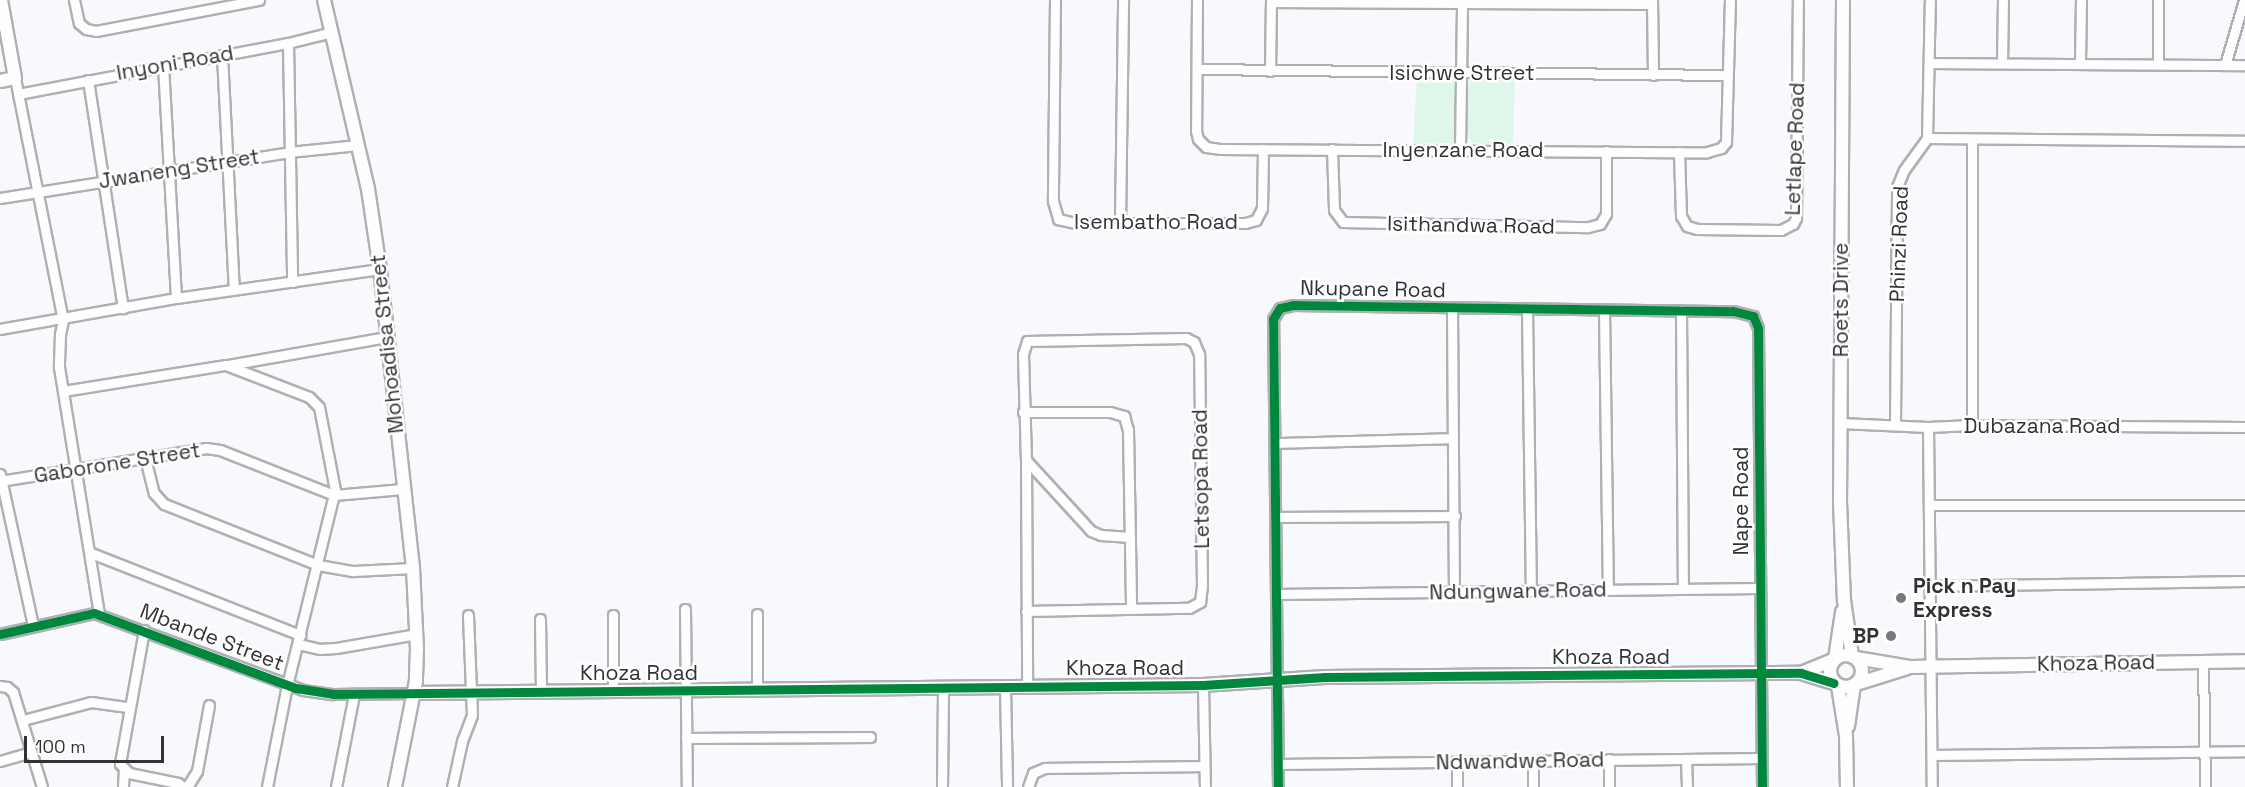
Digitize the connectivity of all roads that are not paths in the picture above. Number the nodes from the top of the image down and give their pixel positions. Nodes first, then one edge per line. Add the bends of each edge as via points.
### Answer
1 (1, 0) edge
2 (74, 0) edge
3 (258, 0) edge
4 (324, 0) edge
5 (1055, 0) edge
6 (1123, 0) edge
7 (1197, 0) edge
8 (1730, 0) edge
9 (1798, 0) edge
10 (1843, 0) edge
11 (1930, 0) edge
12 (2003, 0) edge
13 (2081, 0) edge
14 (2158, 0) edge
15 (2244, 0) edge
16 (1271, 1) edge
17 (1462, 1) edge
18 (1652, 2) edge
19 (332, 32) junction
20 (288, 44) junction
21 (222, 55) junction
22 (1930, 63) junction
23 (2002, 63) junction
24 (2080, 63) junction
25 (2158, 64) junction
26 (163, 65) junction
27 (2225, 65) junction
28 (2245, 65) edge
29 (1197, 69) junction
30 (1270, 71) junction
31 (1461, 73) junction
32 (1653, 75) junction
33 (1727, 75) junction
34 (15, 78) junction
35 (88, 80) junction
36 (0, 81) edge
37 (18, 94) junction
38 (1927, 138) junction
39 (1972, 140) junction
40 (2245, 141) edge
41 (358, 145) junction
42 (1263, 149) junction
43 (1332, 149) junction
44 (1460, 150) junction
45 (1606, 151) junction
46 (289, 152) junction
47 (1679, 152) junction
48 (230, 161) junction
49 (168, 171) junction
50 (102, 182) junction
51 (38, 192) junction
52 (0, 198) edge
53 (1120, 222) junction
54 (380, 269) junction
55 (292, 282) junction
56 (234, 289) junction
57 (176, 298) junction
58 (123, 308) junction
59 (1452, 309) junction
60 (1604, 309) junction
61 (1527, 310) junction
62 (1681, 310) junction
63 (63, 320) junction
64 (1758, 328) joint
65 (0, 329) edge
66 (387, 337) junction
67 (226, 365) junction
68 (63, 391) junction
69 (1023, 412) junction
70 (1840, 423) junction
71 (1895, 424) junction
72 (1972, 425) junction
73 (1928, 427) junction
74 (2245, 427) edge
75 (1453, 438) junction
76 (1276, 443) junction
77 (145, 458) junction
78 (1026, 460) junction
79 (76, 469) junction
80 (0, 479) edge
81 (403, 489) junction
82 (334, 495) junction
83 (1929, 505) junction
84 (2245, 505) edge
85 (1455, 516) junction
86 (1276, 517) junction
87 (1130, 537) junction
88 (91, 552) junction
89 (318, 565) junction
90 (412, 568) junction
91 (2245, 582) edge
92 (1929, 586) junction
93 (1683, 588) junction
94 (1759, 588) junction
95 (1608, 589) junction
96 (1531, 590) junction
97 (1454, 592) junction
98 (1277, 594) junction
99 (1844, 600) junction
100 (1131, 608) junction
101 (685, 609) dead end
102 (1026, 611) junction
103 (99, 614) junction
104 (757, 614) dead end
105 (468, 615) dead end
106 (613, 615) dead end
107 (540, 619) dead end
108 (33, 625) junction
109 (144, 630) junction
110 (0, 634) edge
111 (417, 634) junction
112 (299, 640) junction
113 (1854, 657) junction
114 (1834, 659) junction
115 (2203, 661) junction
116 (2245, 661) edge
117 (1930, 666) junction
118 (1911, 667) junction
119 (1801, 673) junction
120 (1761, 674) junction
121 (1276, 681) junction
122 (1836, 684) junction
123 (287, 685) junction
124 (1203, 685) junction
125 (1855, 685) junction
126 (4, 686) edge
127 (1028, 686) junction
128 (943, 688) junction
129 (1005, 688) junction
130 (613, 691) junction
131 (686, 691) junction
132 (757, 691) junction
133 (541, 692) junction
134 (414, 693) junction
135 (469, 693) junction
136 (354, 694) junction
137 (209, 705) dead end
138 (128, 707) junction
139 (23, 720) junction
140 (1846, 736) junction
141 (870, 737) dead end
142 (686, 738) junction
143 (2245, 750) edge
144 (2204, 751) junction
145 (32, 752) junction
146 (1932, 755) junction
147 (1762, 758) junction
148 (1609, 759) junction
149 (1686, 759) junction
150 (0, 761) edge
151 (1533, 761) junction
152 (1457, 762) junction
153 (1278, 764) junction
154 (1204, 766) junction
155 (124, 770) junction
156 (42, 787) edge
157 (123, 787) edge
158 (185, 787) edge
159 (267, 787) edge
160 (336, 787) edge
161 (395, 787) edge
162 (452, 787) edge
163 (687, 787) edge
164 (942, 787) edge
165 (1007, 787) edge
166 (1028, 787) edge
167 (1205, 787) edge
168 (1278, 787) edge
169 (1457, 787) edge
170 (1533, 787) edge
171 (1609, 787) edge
172 (1687, 787) edge
173 (1762, 787) edge
174 (1847, 787) edge
175 (1932, 787) edge
176 (2205, 787) edge

1 - 34 street
2 - 3 street via 79,23 86,30 96,31
4 - 19 street, Mohoadisa Street
5 - 53 street, Isembatho Road via 1056,214 1069,223
6 - 53 street
7 - 29 street, Inyenzane Road
8 - 33 street, Inyenzane Road
9 - 47 street, Letlape Road via 1793,224 1781,230 1697,229 1687,225 1681,216
10 - 70 street, Roets Drive
11 - 22 street
12 - 23 street
13 - 24 street
14 - 25 street
15 - 27 street
16 - 17 street
16 - 30 street
17 - 18 street
17 - 31 street
18 - 32 street
19 - 20 street, Inyoni Road
19 - 41 street, Mohoadisa Street
20 - 21 street, Inyoni Road
20 - 46 street
21 - 26 street, Inyoni Road
21 - 48 street
22 - 23 street
22 - 38 street
23 - 24 street
24 - 25 street
25 - 27 street
26 - 35 street, Inyoni Road
26 - 49 street
27 - 28 street
29 - 30 street, Isichwe Street
29 - 42 street, Inyenzane Road via 1196,131 1201,144 1212,148
30 - 31 street, Isichwe Street
31 - 32 street, Isichwe Street
31 - 44 street
32 - 33 street, Isichwe Street
33 - 47 street, Inyenzane Road via 1726,142 1707,153
34 - 36 street
34 - 37 street
35 - 37 street, Inyoni Road
35 - 50 street
37 - 51 street
38 - 39 street
38 - 71 street, Phinzi Road via 1904,170 1897,188
39 - 40 street
39 - 72 street
41 - 46 street, Jwaneng Street
41 - 54 street, Mohoadisa Street
42 - 43 street, Inyenzane Road
42 - 53 street, Isembatho Road via 1263,208 1256,220
43 - 44 street, Inyenzane Road
43 - 45 street, Isithandwa Road via 1334,210 1343,222 1588,227 1600,224 1605,214
44 - 45 street, Inyenzane Road
45 - 47 street, Inyenzane Road
46 - 48 street, Jwaneng Street
46 - 55 street
48 - 49 street, Jwaneng Street
48 - 56 street
49 - 50 street, Jwaneng Street
49 - 57 street
50 - 51 street, Jwaneng Street
50 - 58 street
51 - 52 street, Jwaneng Street
51 - 63 street
54 - 55 street
54 - 66 street, Mohoadisa Street
55 - 56 street
56 - 57 street
57 - 58 street
58 - 63 street
59 - 61 street, Nkupane Road
59 - 75 street
59 - 76 street, Nkupane Road via 1311,305 1280,308 1274,320
60 - 61 street, Nkupane Road
60 - 62 street, Nkupane Road
60 - 95 street
61 - 96 street
62 - 64 street, Nkupane Road via 1743,312 1753,316
62 - 93 street
63 - 65 street
63 - 68 street via 58,352
64 - 94 street, Nape Road
66 - 67 street
66 - 81 street, Mohoadisa Street
67 - 68 street
67 - 82 street via 309,397 317,404
68 - 79 street
69 - 78 street
69 - 87 street via 1099,411 1124,416 1128,430
69 - 100 street, Letsopa Road via 1027,341 1186,338 1194,342 1198,351 1201,599 1189,608
70 - 71 street, Dubazana Road
70 - 99 street, Roets Drive
71 - 73 street, Dubazana Road
72 - 73 street, Dubazana Road
72 - 74 street, Dubazana Road
73 - 83 street
75 - 76 street
75 - 85 street
76 - 86 street, Nkupane Road
77 - 79 street, Gaborone Street
77 - 82 street, Gaborone Street via 206,448 220,450
77 - 89 street via 154,494 161,502
78 - 87 street via 1091,531
78 - 102 street
79 - 80 street, Gaborone Street
79 - 88 street
80 - 108 street
81 - 82 street
81 - 90 street, Mohoadisa Street
82 - 89 street
83 - 84 street
83 - 92 street
85 - 86 street
85 - 97 street
86 - 98 street, Nkupane Road
87 - 100 street
88 - 103 street
88 - 112 street
89 - 90 street via 353,571
89 - 112 street
90 - 111 street, Mohoadisa Street
91 - 92 street
92 - 117 street
93 - 94 street, Ndungwane Road
93 - 95 street, Ndungwane Road
94 - 120 street, Nape Road
95 - 96 street, Ndungwane Road
96 - 97 street, Ndungwane Road
97 - 98 street, Ndungwane Road
98 - 121 street, Nkupane Road
99 - 113 street, Roets Drive
99 - 114 street, Roets Drive
100 - 102 street, Letsopa Road
101 - 131 street
102 - 127 street
103 - 108 street, Mbande Street
103 - 109 street, Mbande Street
104 - 132 street
105 - 135 street
106 - 130 street
107 - 133 street
108 - 110 street, Mbande Street
109 - 123 street, Mbande Street
109 - 138 street
111 - 112 street via 319,649
111 - 134 street, Mohoadisa Street
112 - 123 street
113 - 114 street via 1843,655
113 - 118 street, Khoza Road
113 - 125 street via 1862,669
114 - 119 street, Khoza Road
114 - 122 street via 1829,669
115 - 116 street, Khoza Road
115 - 117 street, Khoza Road
115 - 144 street
117 - 118 street, Khoza Road
117 - 146 street
118 - 125 street, Khoza Road
119 - 120 street, Khoza Road
119 - 122 street, Khoza Road
120 - 121 street, Khoza Road via 1325,677
120 - 147 street, Nape Road
121 - 124 street, Khoza Road
121 - 153 street, Nkupane Road
122 - 125 street via 1845,688
122 - 140 street
123 - 136 street, Mbande Street
123 - 159 street
124 - 127 street, Khoza Road
124 - 154 street
125 - 140 street
126 - 139 street via 13,692
127 - 129 street, Khoza Road
128 - 129 street, Khoza Road
128 - 132 street, Khoza Road
128 - 164 street
129 - 165 street
130 - 131 street, Khoza Road
130 - 133 street, Khoza Road
131 - 132 street, Khoza Road
131 - 142 street
133 - 135 street, Khoza Road
134 - 135 street, Khoza Road
134 - 136 street, Mbande Street
134 - 161 street, Mohoadisa Street
135 - 162 street via 472,720 462,741
136 - 160 street
137 - 158 street via 197,771
138 - 139 street via 91,702
138 - 155 street via 119,760
139 - 145 street
140 - 174 street
141 - 142 street
142 - 163 street
143 - 144 street
144 - 146 street
144 - 176 street
145 - 150 street
145 - 156 street
146 - 175 street
147 - 149 street, Ndwandwe Road
147 - 173 street, Nape Road
148 - 149 street, Ndwandwe Road
148 - 151 street, Ndwandwe Road
148 - 171 street
149 - 172 street
151 - 152 street, Ndwandwe Road
151 - 170 street
152 - 153 street, Ndwandwe Road
152 - 169 street
153 - 168 street, Nkupane Road
154 - 166 street via 1041,768 1031,775
154 - 167 street
155 - 157 street
155 - 158 street

